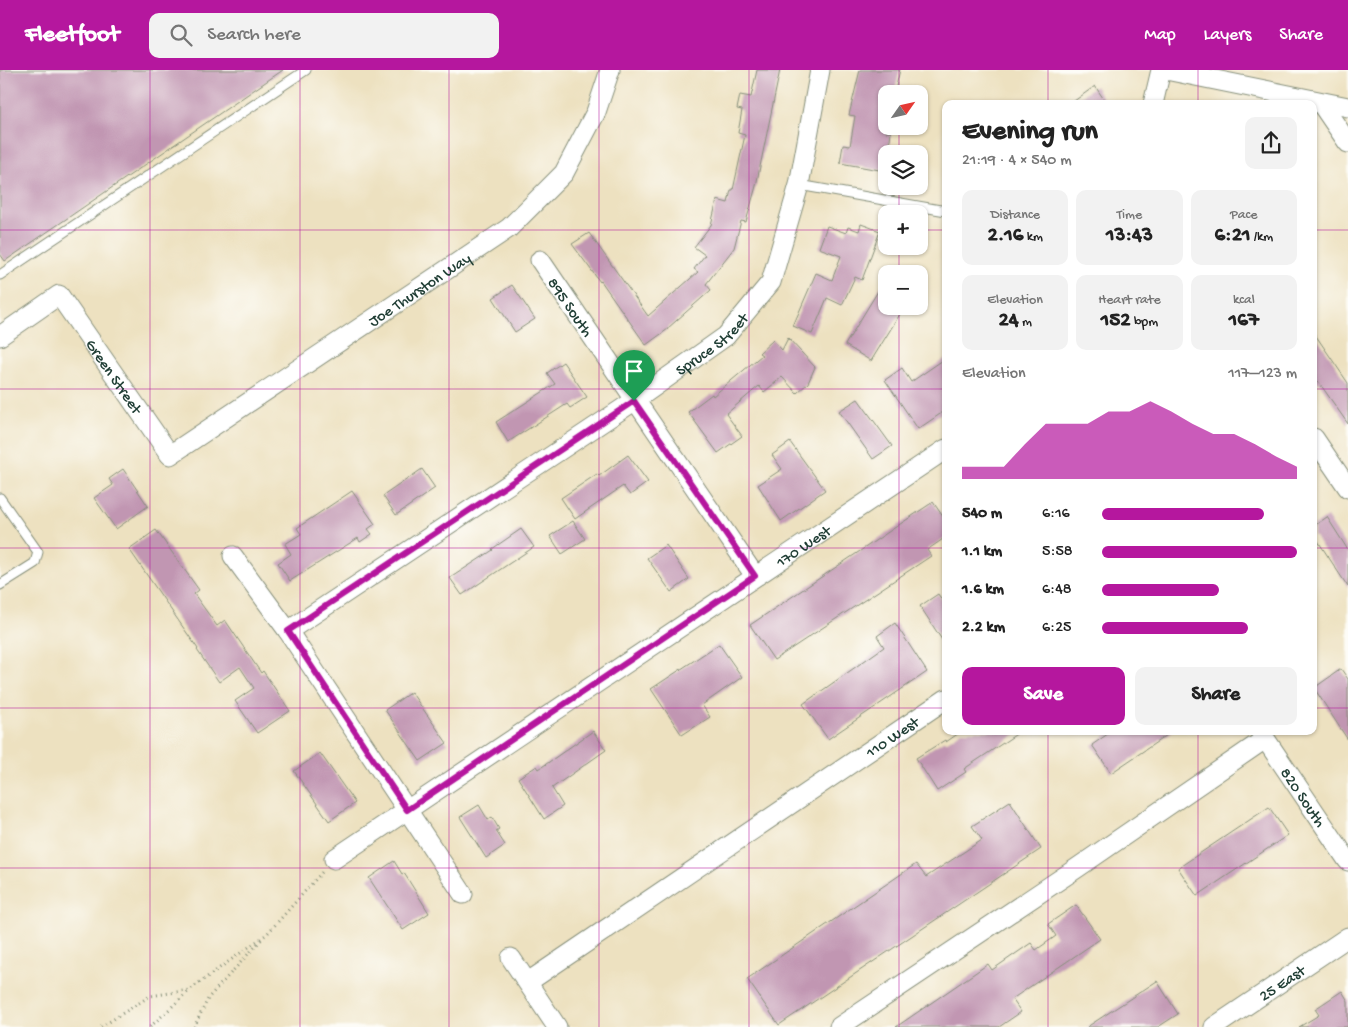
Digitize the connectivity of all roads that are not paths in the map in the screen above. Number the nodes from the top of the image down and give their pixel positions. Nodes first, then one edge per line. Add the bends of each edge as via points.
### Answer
1 (306, 70) edge
2 (610, 70) edge
3 (820, 70) edge
4 (1161, 70) edge
5 (1166, 70) edge
6 (1154, 100) edge
7 (1310, 100) edge
8 (1317, 101) edge
9 (1320, 102) junction
10 (1348, 107) edge
11 (1348, 143) edge
12 (799, 185) junction
13 (942, 210) edge
14 (540, 260) dead end
15 (0, 275) edge
16 (0, 336) edge
17 (634, 401) junction
18 (1317, 442) edge
19 (942, 452) edge
20 (170, 455) joint
21 (1348, 488) edge
22 (0, 498) edge
23 (233, 556) dead end
24 (755, 576) junction
25 (0, 585) edge
26 (288, 631) junction
27 (942, 702) edge
28 (1262, 735) edge
29 (407, 810) junction
30 (334, 859) road end
31 (1348, 861) edge
32 (463, 894) dead end
33 (1348, 937) edge
34 (511, 958) dead end
35 (528, 982) junction
36 (557, 1027) edge
37 (839, 1027) edge
38 (1214, 1027) edge

1 - 15 lane
2 - 20 street, Joe Thurston Way via 596,112 564,173 509,228
3 - 12 street, Spruce Street
4 - 6 street
5 - 7 street
8 - 9 street
9 - 10 street
9 - 11 street
12 - 13 lane
12 - 17 street, Spruce Street via 771,282 726,336
14 - 17 street, 895 South
16 - 20 street, Green Street via 59,295
17 - 24 street, 895 South
17 - 26 street, Spruce Street
18 - 21 street
19 - 24 street, 170 West
22 - 25 lane via 38,552 35,563
23 - 26 street
24 - 29 street, 170 West
26 - 29 street
27 - 35 street, 110 West
28 - 31 street, 820 South
28 - 37 street via 1077,868
29 - 30 street, 170 West
29 - 32 street
33 - 38 street, 25 East
34 - 35 street
35 - 36 street

